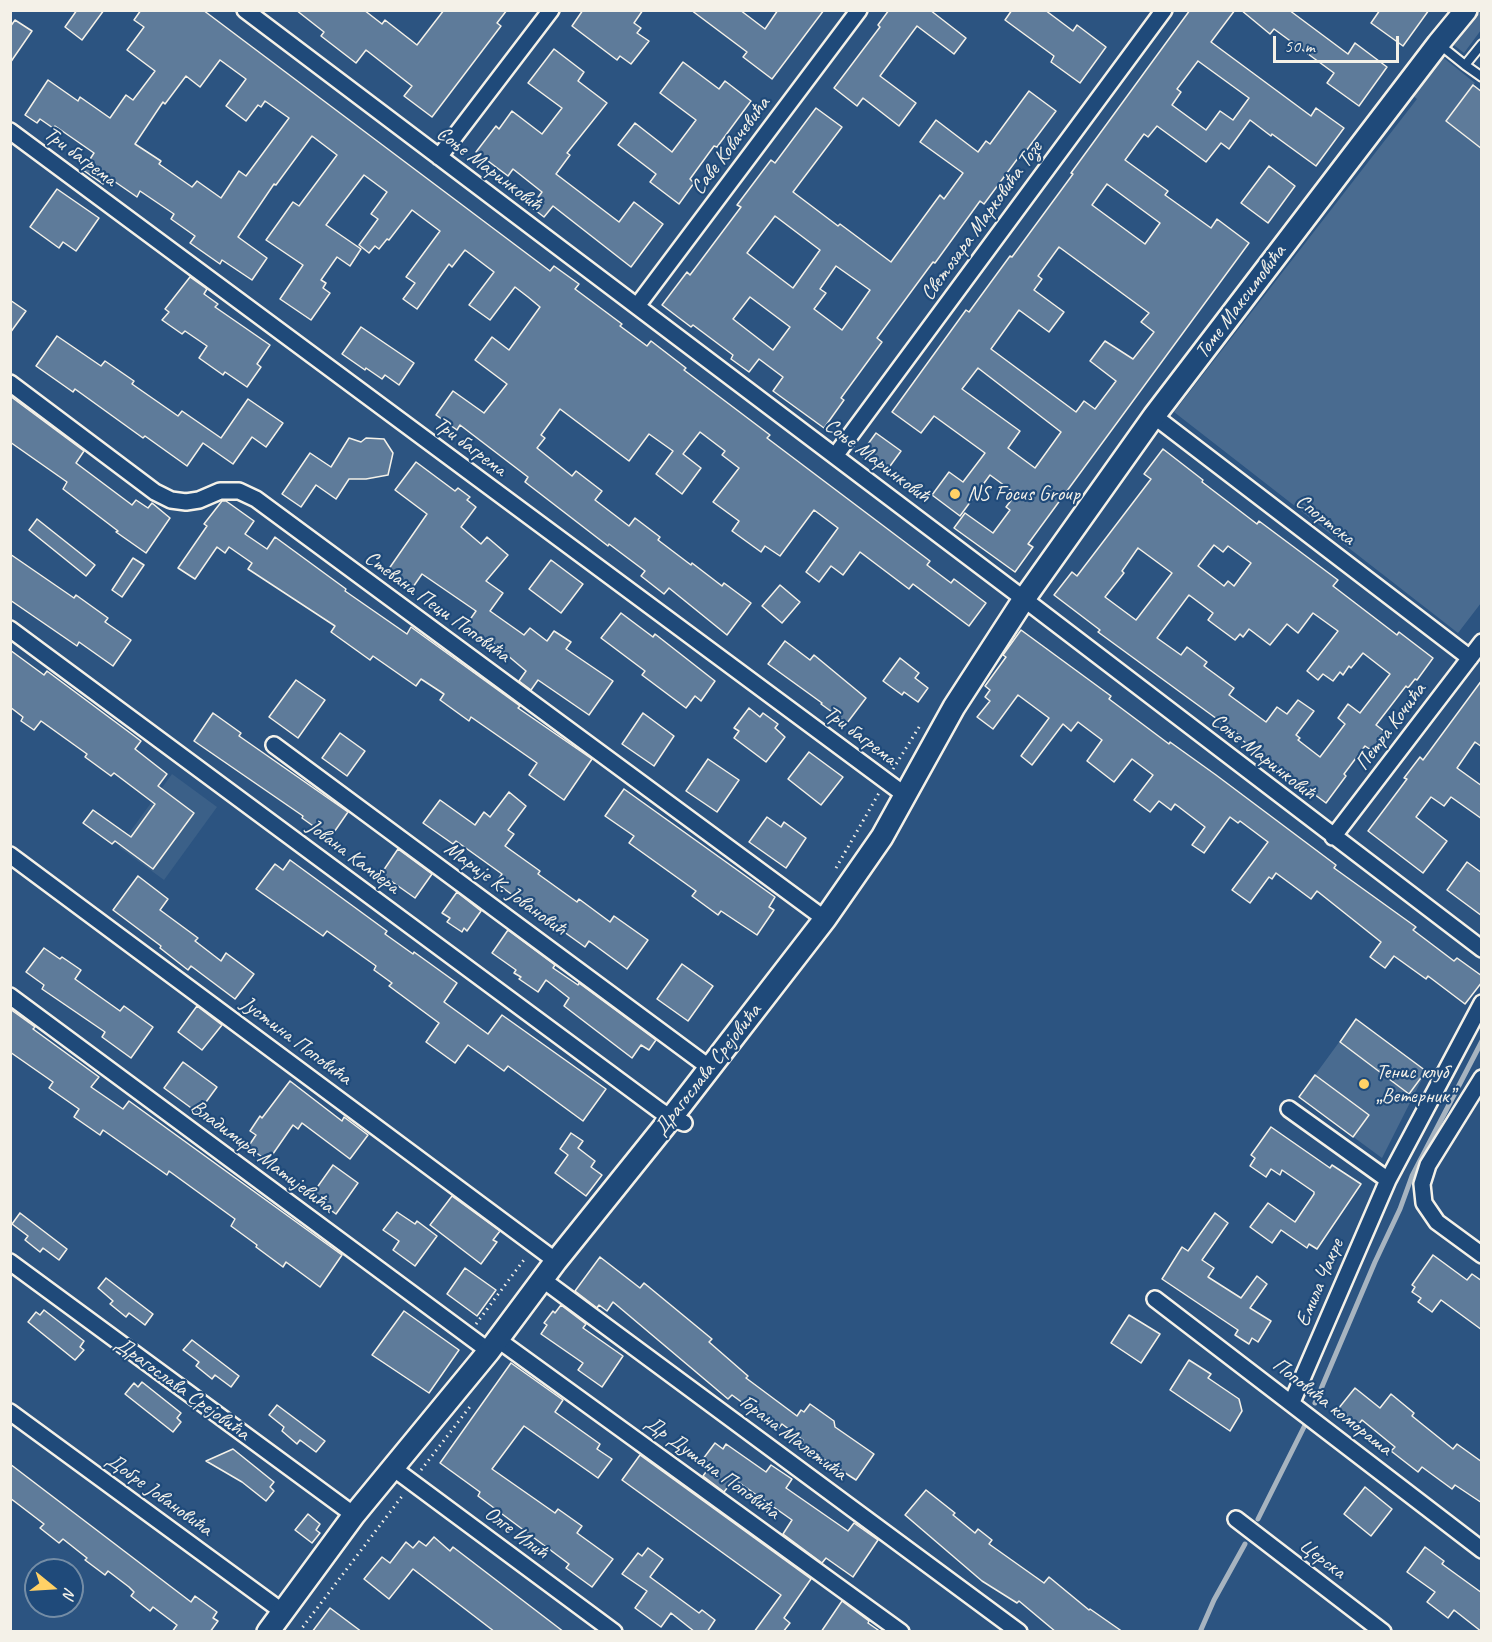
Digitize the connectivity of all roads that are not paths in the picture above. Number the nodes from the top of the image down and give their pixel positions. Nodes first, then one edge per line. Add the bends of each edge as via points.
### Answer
1 (245, 10) edge
2 (551, 10) edge
3 (859, 10) edge
4 (1164, 10) edge
5 (1466, 10) edge
6 (1438, 44) junction
7 (1482, 44) edge
8 (1465, 65) junction
9 (1482, 77) edge
10 (10, 132) edge
11 (439, 157) junction
12 (637, 306) junction
13 (10, 383) edge
14 (1154, 416) junction
15 (835, 456) junction
16 (1024, 598) junction
17 (10, 629) edge
18 (1482, 642) edge
19 (1470, 658) junction
20 (274, 745) dead end
21 (905, 795) junction
22 (1333, 837) junction
23 (10, 855) edge
24 (825, 919) junction
25 (1482, 949) edge
26 (10, 996) edge
27 (1482, 1003) edge
28 (711, 1068) junction
29 (1482, 1078) edge
30 (1288, 1109) dead end
31 (677, 1121) junction
32 (1388, 1180) junction
33 (1482, 1255) edge
34 (556, 1261) junction
35 (10, 1262) edge
36 (542, 1279) junction
37 (1155, 1299) dead end
38 (493, 1345) junction
39 (1292, 1402) junction
40 (10, 1412) edge
41 (393, 1468) junction
42 (354, 1515) junction
43 (1236, 1519) dead end
44 (1482, 1550) edge
45 (283, 1612) junction
46 (269, 1631) edge
47 (614, 1632) edge
48 (901, 1632) edge
49 (1019, 1632) edge
50 (1383, 1632) edge

1 - 11 street, Соње Маринковић
2 - 11 street
3 - 12 street, Саве Ковачевића
4 - 15 street, Светозара Марковића Тозе
5 - 6 street, Томе Максимовића
6 - 8 lane
6 - 14 street, Томе Максимовића
7 - 8 lane
8 - 9 lane
10 - 21 street, Три багрема
11 - 12 street, Соње Маринковић
12 - 15 street, Соње Маринковић
13 - 24 street, Стевана Пеци Поповића via 171,500 199,500 220,491 239,491 256,499
14 - 16 street, Томе Максимовића
14 - 19 street, Спортска
15 - 16 street, Соње Маринковић
16 - 21 street, Драгослава Срејовића via 954,707
16 - 22 street, Соње Маринковић
17 - 31 street, Јована Камбера
18 - 19 street, Петра Кочића
19 - 22 street, Петра Кочића
20 - 28 street, Марије К. Јовановић
21 - 24 street, Драгослава Срејовића via 882,837
22 - 25 street, Соње Маринковић
23 - 34 street, Јустина Поповића
24 - 28 street, Драгослава Срејовића
26 - 38 street, Владимира Матијевића via 468,1335
27 - 32 street, Емила Чакре
28 - 31 street, Драгослава Срејовића
29 - 33 street via 1428,1165 1422,1184 1424,1203 1437,1222
30 - 32 street
31 - 34 street, Драгослава Срејовића
32 - 39 street, Емила Чакре
34 - 36 street, Драгослава Срејовића
35 - 42 street, Драгослава Срејовића
36 - 38 street, Драгослава Срејовића
36 - 49 street, Горана Малетића
37 - 39 street, Поповића комораша
38 - 41 street, Драгослава Срејовића
38 - 48 street, Др Душана Поповића
39 - 44 street, Поповића комораша
40 - 45 street, Добре Јовановића
41 - 42 street, Драгослава Срејовића
41 - 47 street, Олге Илић
42 - 45 street, Драгослава Срејовића
43 - 50 street, Церска
45 - 46 street, Драгослава Срејовића

